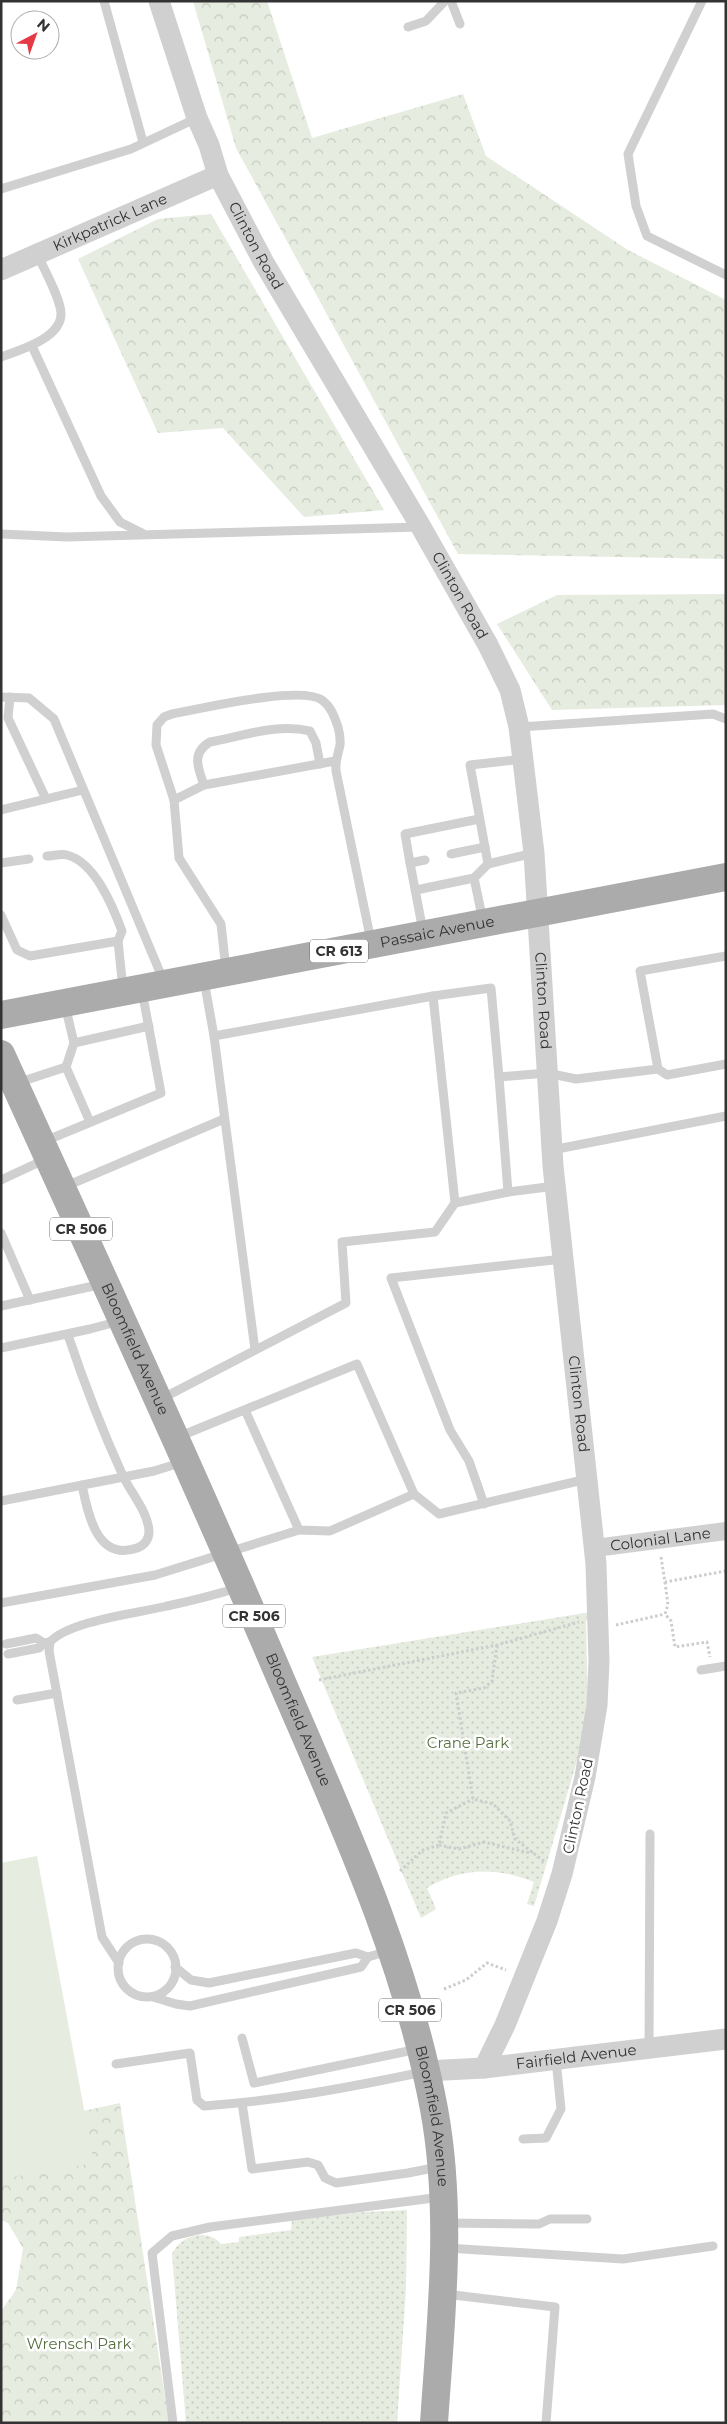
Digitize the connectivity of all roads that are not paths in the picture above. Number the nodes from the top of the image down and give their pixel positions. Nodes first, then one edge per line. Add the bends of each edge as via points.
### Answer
1 (104, 1) edge
2 (159, 1) edge
3 (445, 1) edge
4 (451, 1) edge
5 (702, 1) edge
6 (460, 24) dead end
7 (408, 27) dead end
8 (197, 118) junction
9 (143, 142) junction
10 (218, 175) junction
11 (1, 189) edge
12 (17, 261) edge
13 (726, 275) edge
14 (32, 346) junction
15 (1, 357) edge
16 (421, 527) junction
17 (143, 533) junction
18 (1, 534) edge
19 (6, 697) edge
20 (726, 719) edge
21 (519, 728) junction
22 (523, 759) junction
23 (335, 761) junction
24 (320, 764) junction
25 (204, 785) junction
26 (83, 790) junction
27 (46, 799) junction
28 (174, 800) junction
29 (1, 810) edge
30 (479, 819) junction
31 (485, 848) junction
32 (451, 854) dead end
33 (534, 854) junction
34 (48, 856) dead end
35 (29, 859) dead end
36 (425, 860) dead end
37 (410, 863) junction
38 (1, 864) edge
39 (488, 864) junction
40 (726, 877) edge
41 (474, 878) junction
42 (416, 890) junction
43 (537, 913) junction
44 (1, 915) edge
45 (483, 923) junction
46 (424, 935) junction
47 (118, 941) junction
48 (372, 945) junction
49 (726, 956) edge
50 (215, 975) junction
51 (144, 988) junction
52 (433, 996) junction
53 (64, 1003) junction
54 (1, 1015) edge
55 (148, 1026) junction
56 (214, 1036) junction
57 (74, 1043) junction
58 (1, 1054) edge
59 (726, 1064) edge
60 (66, 1067) junction
61 (658, 1069) junction
62 (547, 1073) junction
63 (499, 1077) junction
64 (15, 1084) junction
65 (726, 1116) edge
66 (224, 1119) junction
67 (90, 1122) junction
68 (45, 1150) junction
69 (552, 1150) junction
70 (1, 1180) edge
71 (555, 1186) junction
72 (62, 1188) junction
73 (508, 1192) junction
74 (455, 1203) junction
75 (1, 1233) edge
76 (563, 1260) junction
77 (106, 1283) junction
78 (30, 1300) junction
79 (1, 1306) edge
80 (122, 1320) junction
81 (68, 1334) junction
82 (1, 1348) edge
83 (254, 1350) junction
84 (158, 1400) junction
85 (245, 1410) junction
86 (181, 1450) junction
87 (123, 1475) junction
88 (587, 1480) junction
89 (82, 1485) junction
90 (414, 1494) junction
91 (1, 1501) edge
92 (484, 1504) junction
93 (299, 1530) junction
94 (726, 1531) edge
95 (595, 1548) junction
96 (227, 1553) junction
97 (242, 1587) junction
98 (1, 1603) edge
99 (47, 1642) junction
100 (7, 1649) dead end
101 (726, 1666) edge
102 (701, 1670) dead end
103 (57, 1693) junction
104 (17, 1700) dead end
105 (650, 1834) dead end
106 (380, 1954) junction
107 (119, 1963) junction
108 (176, 1967) junction
109 (153, 1997) junction
110 (242, 2038) dead end
111 (726, 2039) edge
112 (649, 2048) junction
113 (423, 2060) junction
114 (556, 2060) junction
115 (116, 2064) dead end
116 (484, 2068) junction
117 (242, 2104) junction
118 (523, 2139) dead end
119 (440, 2166) junction
120 (587, 2219) dead end
121 (444, 2222) junction
122 (713, 2246) dead end
123 (442, 2294) junction
124 (173, 2423) edge
125 (434, 2423) edge
126 (546, 2423) edge

1 - 9 lane
2 - 8 street, Clinton Road
3 - 7 lane via 426,21
4 - 6 lane
5 - 13 lane via 628,154 636,206 648,236
8 - 9 lane
8 - 10 street, Clinton Road
9 - 11 lane via 131,149
10 - 12 street, Kirkpatrick Lane
10 - 16 street, Clinton Road via 263,261
12 - 14 lane via 61,313 59,325
14 - 15 lane
14 - 17 lane via 101,496 120,522
16 - 17 lane
16 - 21 street, Clinton Road via 510,690
17 - 18 lane via 67,537
19 - 26 lane via 29,698 54,719
19 - 27 lane via 8,718
20 - 21 lane via 713,714
21 - 22 street, Clinton Road
22 - 30 lane via 470,765
22 - 33 street, Clinton Road
23 - 24 lane
23 - 28 lane via 340,734 331,710 322,700 282,696 172,714 157,725 155,740
23 - 48 lane
24 - 25 lane
24 - 25 lane via 310,731 282,728 210,742 202,747 197,755 197,764
25 - 28 lane
26 - 27 lane
26 - 51 lane
27 - 29 lane
28 - 50 lane via 179,858 221,924
30 - 31 lane
30 - 37 lane via 405,834
31 - 32 lane
31 - 39 lane
33 - 39 lane
33 - 43 street, Clinton Road
34 - 47 lane via 66,854 80,861 95,876 122,931
35 - 38 lane
36 - 37 lane
37 - 42 lane
39 - 41 lane
40 - 43 main road, Passaic Avenue / CR 613
41 - 42 lane
41 - 45 lane
42 - 46 lane
43 - 45 main road, Passaic Avenue / CR 613
43 - 62 street, Clinton Road
44 - 47 lane via 17,950 30,956
45 - 46 main road, Passaic Avenue / CR 613
46 - 48 main road, Passaic Avenue / CR 613
47 - 51 lane
48 - 50 main road, Passaic Avenue / CR 613
49 - 61 lane via 640,971
50 - 51 main road, Passaic Avenue / CR 613
50 - 56 lane
51 - 53 main road, Passaic Avenue / CR 613
51 - 55 lane
52 - 56 lane
52 - 63 lane via 491,988
52 - 74 lane
53 - 54 main road, Passaic Avenue / CR 613
53 - 57 lane
55 - 57 lane
55 - 67 lane via 161,1093
56 - 66 lane
57 - 60 lane
58 - 64 main road, Bloomfield Avenue / CR 506
59 - 61 lane via 667,1074
60 - 64 lane
60 - 67 lane
61 - 62 lane via 576,1079
62 - 63 lane
62 - 69 street, Clinton Road
63 - 73 lane
64 - 68 main road, Bloomfield Avenue / CR 506
65 - 69 lane
66 - 72 lane
66 - 83 lane
67 - 68 lane
68 - 70 lane
68 - 72 main road, Bloomfield Avenue / CR 506
69 - 71 street, Clinton Road
71 - 73 lane
71 - 76 street, Clinton Road
72 - 77 main road, Bloomfield Avenue / CR 506
73 - 74 lane
74 - 83 lane via 435,1232 342,1242 346,1303
75 - 78 lane
76 - 88 street, Clinton Road
76 - 92 lane via 391,1278 450,1430 470,1461
77 - 78 lane
77 - 80 main road, Bloomfield Avenue / CR 506
78 - 79 lane
80 - 81 lane
80 - 84 main road, Bloomfield Avenue / CR 506
81 - 82 lane
81 - 87 lane
83 - 84 lane
84 - 86 main road, Bloomfield Avenue / CR 506
85 - 86 lane
85 - 90 lane via 357,1364
85 - 93 lane
86 - 87 lane via 154,1471
86 - 96 main road, Bloomfield Avenue / CR 506
87 - 89 lane
87 - 89 lane via 149,1531 143,1546 132,1550 111,1550 101,1541
88 - 92 lane
88 - 95 street, Clinton Road
89 - 91 lane
90 - 92 lane via 439,1514
90 - 93 lane via 330,1531
93 - 96 lane
94 - 95 street, Colonial Lane
95 - 116 street, Clinton Road via 592,1625 597,1705 586,1777 547,1920
96 - 97 main road, Bloomfield Avenue / CR 506
96 - 98 lane via 155,1575
97 - 99 lane via 107,1619 63,1632
97 - 106 main road, Bloomfield Avenue / CR 506 via 362,1867
99 - 100 lane via 39,1648
99 - 103 lane
101 - 102 lane
103 - 104 lane
103 - 107 lane via 102,1937
105 - 112 lane
106 - 108 lane via 356,1953 209,1983 192,1980
106 - 109 lane via 361,1967 190,2006
106 - 113 main road, Bloomfield Avenue / CR 506
107 - 108 lane via 128,1946 146,1940 164,1945 171,1952
107 - 109 lane via 118,1972 127,1989 144,1997
108 - 109 lane via 169,1987
110 - 113 lane via 254,2082
111 - 112 street, Fairfield Avenue
112 - 114 street, Fairfield Avenue
113 - 116 street, Fairfield Avenue
113 - 117 lane via 335,2090
113 - 119 main road, Bloomfield Avenue / CR 506 via 435,2113
114 - 116 street, Fairfield Avenue
114 - 118 lane via 561,2109 546,2138
115 - 117 lane via 190,2053 197,2100 204,2106
117 - 119 lane via 252,2168 308,2162 318,2165 326,2178 336,2183
119 - 121 main road, Bloomfield Avenue / CR 506
120 - 121 lane via 550,2219 539,2224
121 - 122 lane via 623,2259
121 - 123 main road, Bloomfield Avenue / CR 506
121 - 124 lane via 210,2227 172,2236 152,2253
123 - 125 main road, Bloomfield Avenue / CR 506
123 - 126 lane via 555,2307

